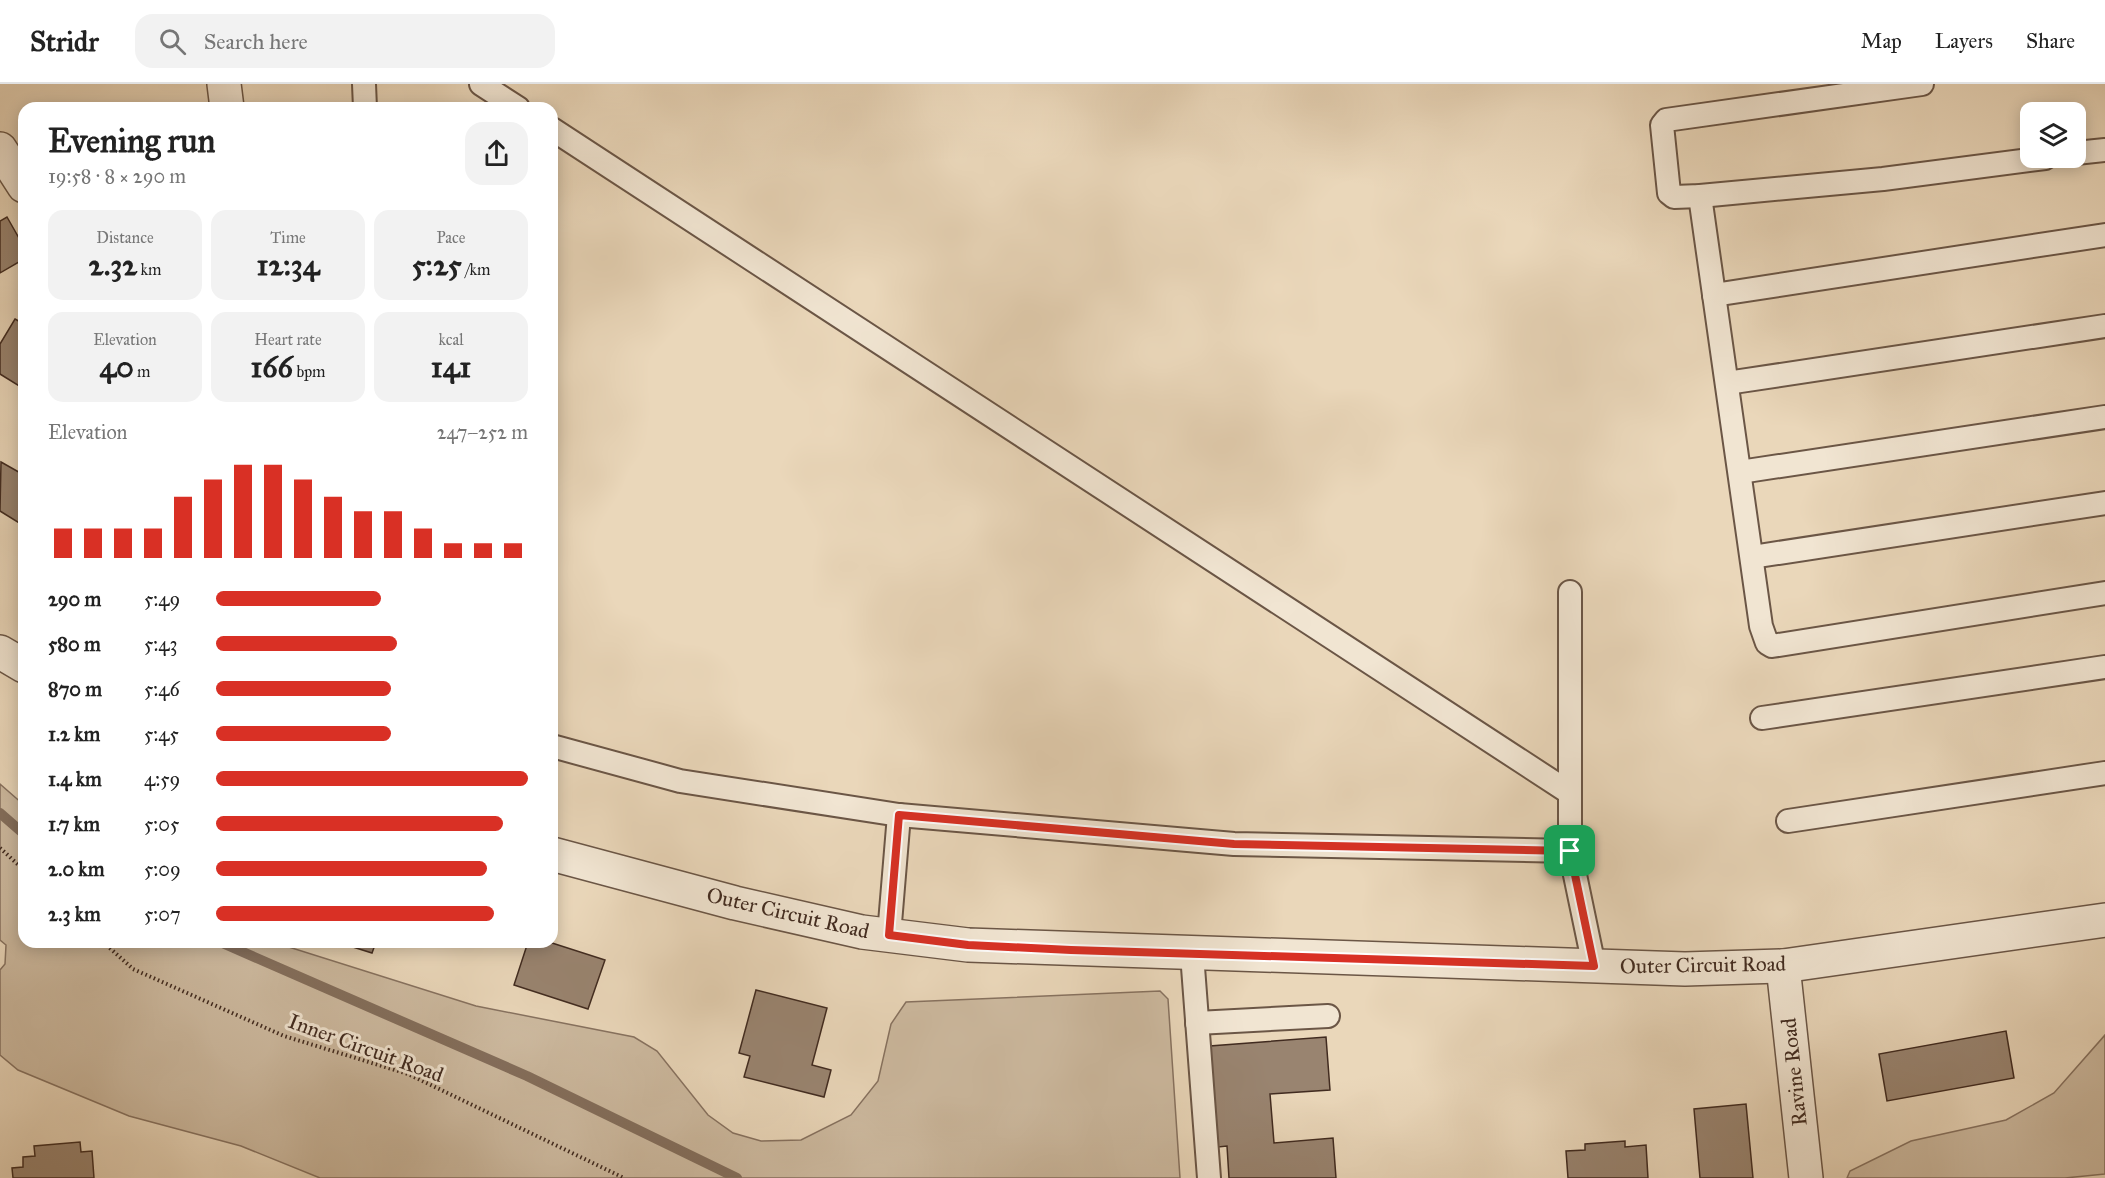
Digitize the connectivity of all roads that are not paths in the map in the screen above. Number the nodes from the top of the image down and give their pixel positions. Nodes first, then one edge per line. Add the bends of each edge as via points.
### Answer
1 (224, 84) edge
2 (364, 84) edge
3 (480, 84) edge
4 (1922, 84) edge
5 (226, 102) edge
6 (365, 102) edge
7 (509, 102) edge
8 (558, 133) edge
9 (0, 149) edge
10 (2105, 150) edge
11 (2086, 152) edge
12 (2020, 161) edge
13 (18, 177) edge
14 (1700, 196) junction
15 (2105, 235) edge
16 (1714, 295) junction
17 (2105, 326) edge
18 (1727, 383) junction
19 (2105, 417) edge
20 (1740, 472) junction
21 (2105, 503) edge
22 (1752, 557) junction
23 (1570, 592) dead end
24 (2105, 593) edge
25 (0, 652) edge
26 (18, 662) edge
27 (2105, 667) edge
28 (1762, 718) dead end
29 (558, 748) edge
30 (2105, 773) edge
31 (1570, 792) junction
32 (899, 815) junction
33 (1788, 821) dead end
34 (1570, 851) junction
35 (558, 856) edge
36 (2105, 920) edge
37 (889, 935) junction
38 (1192, 954) junction
39 (1594, 966) junction
40 (1783, 966) junction
41 (1328, 1016) dead end
42 (1197, 1023) junction
43 (1209, 1178) edge
44 (1806, 1178) edge

1 - 5 street
2 - 6 lane
3 - 7 lane
4 - 14 lane via 1666,120 1662,125 1669,193 1674,197
8 - 31 lane
9 - 13 street
10 - 11 lane
12 - 14 lane
14 - 16 lane
15 - 16 lane
16 - 18 lane
17 - 18 lane
18 - 20 lane
19 - 20 lane
20 - 22 lane
21 - 22 lane
22 - 24 lane via 1763,638 1772,646
23 - 31 lane
25 - 26 street
27 - 28 lane
29 - 32 lane via 680,781
30 - 33 lane
31 - 34 lane
32 - 34 lane via 1234,844
32 - 37 lane
34 - 39 lane
35 - 37 street, Outer Circuit Road via 735,903
36 - 40 street, Outer Circuit Road
37 - 38 street, Outer Circuit Road via 968,945
38 - 39 street, Outer Circuit Road
38 - 42 lane
39 - 40 street, Outer Circuit Road
40 - 44 street, Ravine Road
41 - 42 lane
42 - 43 lane

